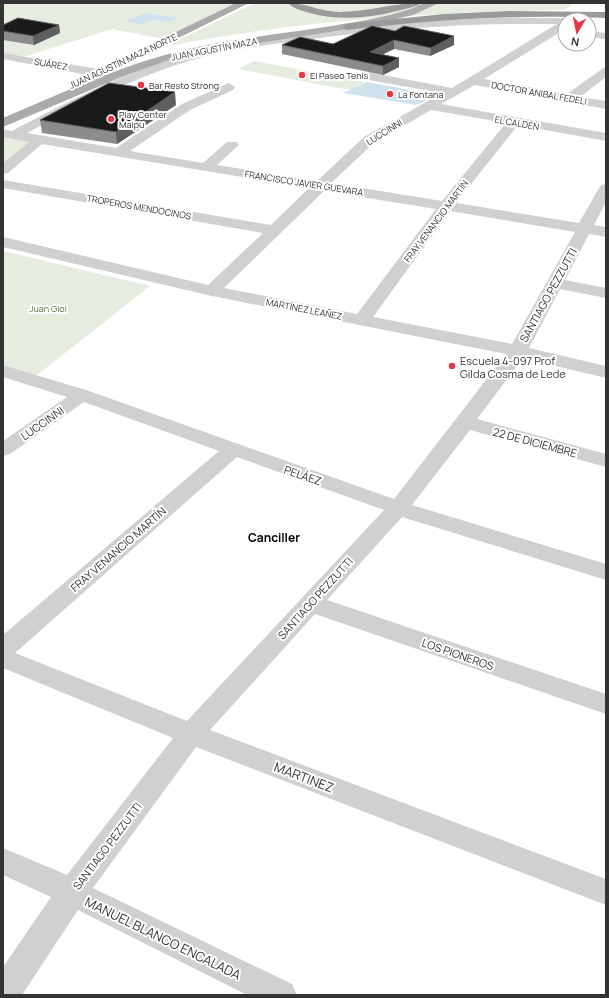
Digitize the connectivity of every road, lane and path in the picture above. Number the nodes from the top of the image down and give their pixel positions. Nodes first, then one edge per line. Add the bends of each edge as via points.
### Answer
1 (244, 3) edge
2 (293, 3) edge
3 (414, 3) edge
4 (419, 3) edge
5 (434, 3) edge
6 (548, 3) edge
7 (572, 3) edge
8 (606, 7) edge
9 (606, 10) edge
10 (606, 15) edge
11 (557, 26) edge
12 (348, 27) junction
13 (557, 30) edge
14 (3, 56) edge
15 (134, 56) junction
16 (606, 71) edge
17 (98, 72) junction
18 (367, 76) edge
19 (473, 81) junction
20 (229, 87) dead end
21 (454, 92) junction
22 (570, 98) junction
23 (606, 105) edge
24 (429, 106) junction
25 (3, 122) edge
26 (514, 122) junction
27 (8, 134) edge
28 (606, 137) edge
29 (39, 140) junction
30 (232, 145) dead end
31 (118, 153) junction
32 (206, 167) junction
33 (3, 170) edge
34 (3, 184) edge
35 (320, 186) junction
36 (606, 188) edge
37 (446, 206) junction
38 (585, 228) junction
39 (275, 230) junction
40 (606, 232) edge
41 (3, 242) edge
42 (555, 283) junction
43 (212, 291) junction
44 (606, 293) edge
45 (361, 321) junction
46 (518, 351) junction
47 (3, 372) edge
48 (606, 372) edge
49 (82, 395) junction
50 (465, 422) junction
51 (3, 450) edge
52 (233, 450) junction
53 (606, 461) edge
54 (398, 508) junction
55 (606, 572) edge
56 (310, 604) junction
57 (3, 649) edge
58 (3, 658) edge
59 (606, 704) edge
60 (191, 734) junction
61 (3, 861) edge
62 (72, 892) junction
63 (606, 892) edge
64 (3, 995) edge
65 (280, 995) edge

1 - 15 main road, JUAN AGUSTÍN MAZA NORTE
2 - 3 highway via 320,12 358,14 379,12
4 - 15 main road, JUAN AGUSTÍN MAZA via 367,18
5 - 12 main road, JUAN AGUSTÍN MAZA via 405,14
6 - 9 highway
7 - 8 highway
10 - 12 highway via 492,14
11 - 27 street via 481,21 377,28 201,54 107,88
12 - 25 main road, JUAN AGUSTÍN MAZA via 221,45 178,55 112,76
13 - 19 street, LUCCINNI
14 - 17 street, SUÁREZ
15 - 17 main road, JUAN AGUSTÍN MAZA NORTE
16 - 22 street
17 - 25 main road, JUAN AGUSTÍN MAZA NORTE via 50,95
18 - 21 street
19 - 21 street, LUCCINNI
19 - 22 street, DOCTOR ANIBAL FEDELI
20 - 31 street via 186,107
21 - 24 street, LUCCINNI
22 - 23 street, DOCTOR ANIBAL FEDELI
24 - 26 street, EL CALDÉN
24 - 35 street, LUCCINNI via 369,140
26 - 28 street, EL CALDÉN
26 - 37 street, FRAY VENANCIO MARTÍN
27 - 29 street, FRANCISCO JAVIER GUEVARA
29 - 31 street, FRANCISCO JAVIER GUEVARA
29 - 33 street
30 - 32 street
31 - 32 street, FRANCISCO JAVIER GUEVARA
32 - 35 street, FRANCISCO JAVIER GUEVARA
34 - 39 street, TROPEROS MENDOCINOS
35 - 37 street, FRANCISCO JAVIER GUEVARA
35 - 39 street, LUCCINNI
36 - 38 street, SANTIAGO PEZZUTTI
37 - 38 street, FRANCISCO JAVIER GUEVARA
37 - 45 street, FRAY VENANCIO MARTÍN
38 - 40 street, FRANCISCO JAVIER GUEVARA
38 - 42 street, SANTIAGO PEZZUTTI
39 - 43 street, LUCCINNI
41 - 43 street, MARTÍNEZ LEAÑEZ
42 - 44 street
42 - 46 street, SANTIAGO PEZZUTTI
43 - 45 street, MARTÍNEZ LEAÑEZ
45 - 46 street, MARTÍNEZ LEAÑEZ
46 - 48 street, MARTÍNEZ LEAÑEZ
46 - 50 street, SANTIAGO PEZZUTTI
47 - 49 street, PELÁEZ
49 - 51 street, LUCCINNI
49 - 52 street, PELÁEZ
50 - 53 street, 22 DE DICIEMBRE
50 - 54 street, SANTIAGO PEZZUTTI
52 - 54 street, PELÁEZ
52 - 57 street, FRAY VENANCIO MARTÍN
54 - 55 street, PELÁEZ
54 - 56 street, SANTIAGO PEZZUTTI
56 - 59 street, LOS PIONEROS
56 - 60 street, SANTIAGO PEZZUTTI
58 - 60 street, MARTINEZ
60 - 62 street, SANTIAGO PEZZUTTI
60 - 63 street, MARTINEZ
61 - 62 street, MANUEL BLANCO ENCALADA
62 - 64 street, SANTIAGO PEZZUTTI
62 - 65 street, MANUEL BLANCO ENCALADA

